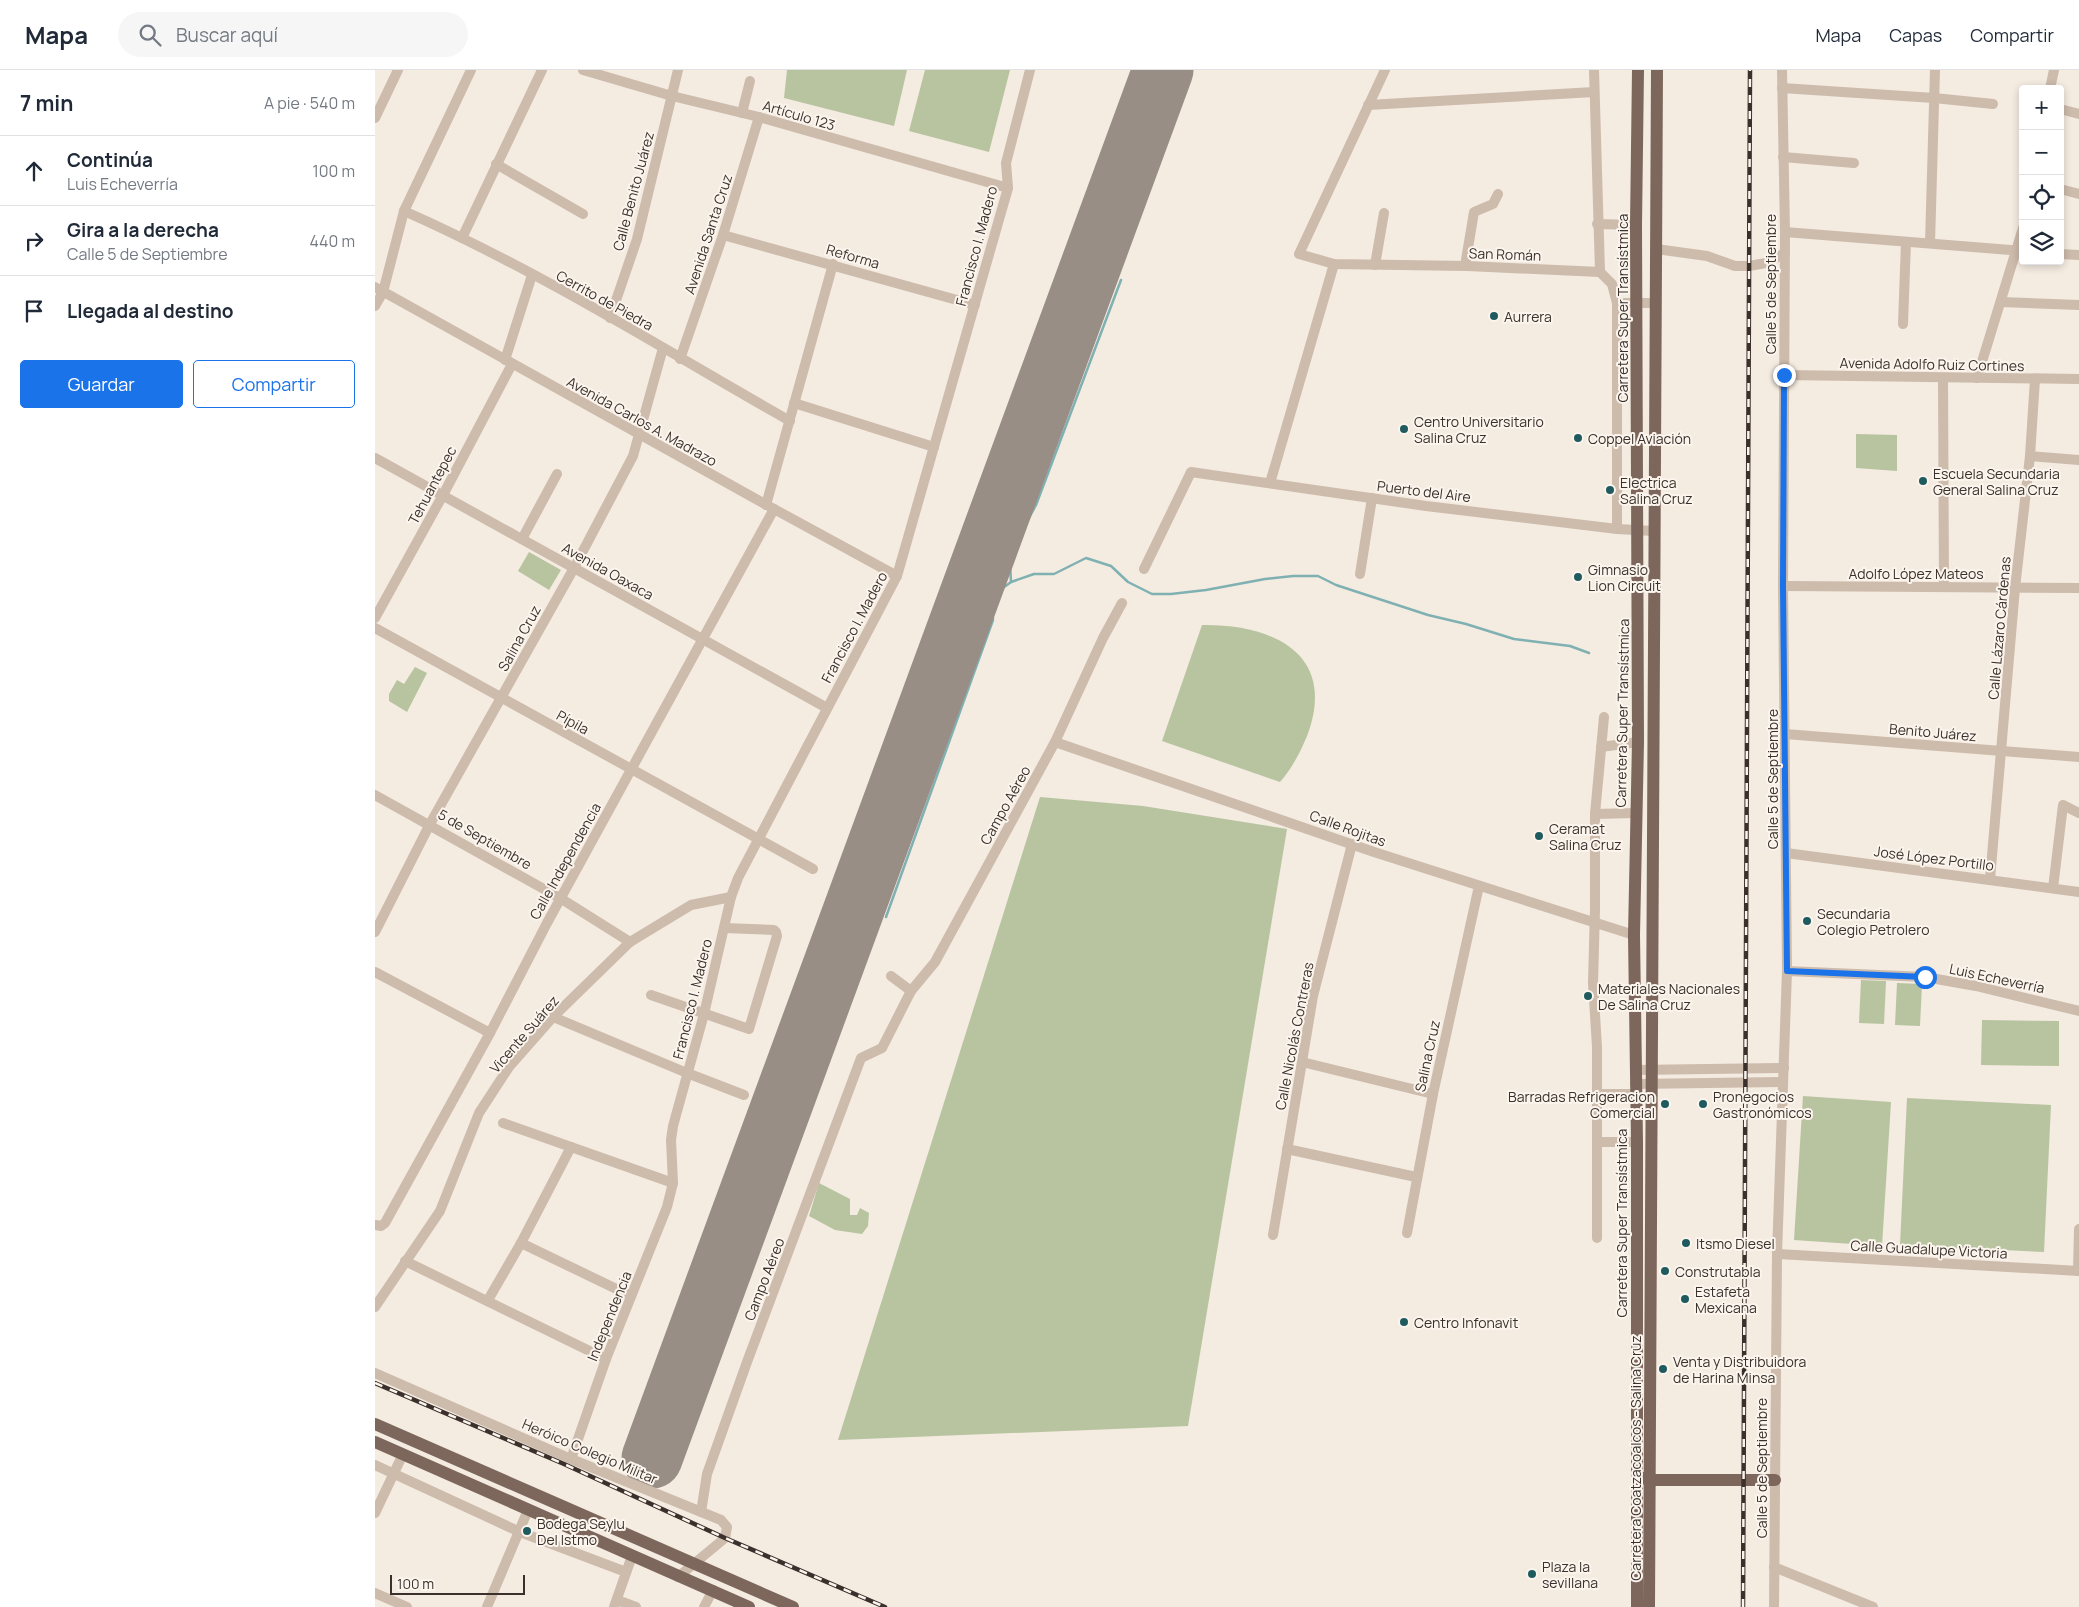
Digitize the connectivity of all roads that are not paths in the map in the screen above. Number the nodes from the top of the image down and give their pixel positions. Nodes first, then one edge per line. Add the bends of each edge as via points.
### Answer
1 (397, 70) edge
2 (471, 70) edge
3 (542, 70) edge
4 (583, 70) edge
5 (678, 70) edge
6 (1030, 70) edge
7 (1385, 70) edge
8 (1594, 70) edge
9 (1638, 70) edge
10 (1657, 70) edge
11 (1782, 70) edge
12 (1935, 70) edge
13 (2054, 70) edge
14 (750, 81) dead end
15 (2051, 85) edge
16 (1782, 88) junction
17 (1595, 92) junction
18 (672, 96) junction
19 (1934, 98) junction
20 (1993, 104) dead end
21 (1369, 105) junction
22 (2064, 110) edge
23 (742, 113) junction
24 (2079, 114) edge
25 (759, 117) junction
26 (375, 118) edge
27 (1783, 158) junction
28 (1854, 163) dead end
29 (496, 164) junction
30 (1008, 188) junction
31 (2064, 189) edge
32 (1498, 194) dead end
33 (2079, 194) edge
34 (404, 211) junction
35 (1384, 212) dead end
36 (583, 214) dead end
37 (1597, 224) junction
38 (1636, 225) junction
39 (1785, 232) junction
40 (723, 235) junction
41 (462, 238) junction
42 (1905, 242) junction
43 (1930, 243) junction
44 (1656, 250) junction
45 (2019, 251) edge
46 (1785, 253) junction
47 (2019, 254) edge
48 (2064, 254) edge
49 (2079, 255) edge
50 (833, 264) junction
51 (1334, 264) junction
52 (1375, 265) junction
53 (1465, 266) junction
54 (1600, 272) junction
55 (532, 275) junction
56 (379, 290) edge
57 (2001, 302) junction
58 (1617, 303) junction
59 (1637, 303) junction
60 (1656, 303) junction
61 (975, 305) junction
62 (2079, 305) edge
63 (375, 306) edge
64 (609, 318) junction
65 (1903, 324) dead end
66 (663, 348) junction
67 (680, 359) junction
68 (509, 362) junction
69 (1784, 375) junction
70 (1977, 378) junction
71 (1943, 379) junction
72 (2035, 379) junction
73 (2079, 379) edge
74 (794, 403) junction
75 (789, 421) junction
76 (639, 435) junction
77 (934, 447) junction
78 (2030, 456) junction
79 (375, 458) edge
80 (2079, 460) edge
81 (557, 474) dead end
82 (1270, 483) junction
83 (443, 495) junction
84 (1372, 498) junction
85 (770, 507) junction
86 (1617, 529) junction
87 (1638, 530) junction
88 (1654, 531) junction
89 (522, 539) junction
90 (574, 568) junction
91 (1144, 569) dead end
92 (1360, 574) dead end
93 (897, 576) junction
94 (1783, 586) junction
95 (1944, 586) junction
96 (2015, 588) junction
97 (2079, 588) edge
98 (1122, 603) dead end
99 (375, 618) edge
100 (375, 628) edge
101 (703, 639) junction
102 (501, 698) junction
103 (827, 708) junction
104 (1604, 716) dead end
105 (1785, 734) junction
106 (1055, 742) junction
107 (1638, 742) junction
108 (1601, 747) junction
109 (2001, 751) junction
110 (2079, 757) edge
111 (631, 770) junction
112 (375, 795) edge
113 (1636, 813) junction
114 (2079, 813) edge
115 (1595, 814) junction
116 (430, 824) junction
117 (758, 838) junction
118 (1352, 844) junction
119 (1786, 853) junction
120 (813, 869) dead end
121 (1989, 879) junction
122 (1479, 886) junction
123 (2053, 888) junction
124 (2079, 892) edge
125 (731, 897) junction
126 (560, 898) junction
127 (1595, 921) junction
128 (724, 928) junction
129 (375, 932) edge
130 (1634, 935) junction
131 (630, 942) junction
132 (1787, 971) junction
133 (375, 972) edge
134 (891, 976) dead end
135 (911, 991) junction
136 (651, 995) dead end
137 (2079, 1011) edge
138 (704, 1014) junction
139 (553, 1017) junction
140 (489, 1034) junction
141 (1302, 1062) junction
142 (1784, 1068) junction
143 (1651, 1069) junction
144 (1635, 1070) junction
145 (687, 1073) junction
146 (1783, 1082) junction
147 (1651, 1083) junction
148 (1635, 1089) junction
149 (1433, 1094) junction
150 (1597, 1094) junction
151 (744, 1095) dead end
152 (503, 1122) dead end
153 (1597, 1142) junction
154 (1637, 1142) junction
155 (571, 1147) junction
156 (1287, 1149) junction
157 (1416, 1177) junction
158 (673, 1183) junction
159 (378, 1226) edge
160 (2079, 1229) edge
161 (1407, 1233) dead end
162 (1273, 1234) dead end
163 (1597, 1238) dead end
164 (521, 1243) junction
165 (1777, 1254) junction
166 (405, 1261) junction
167 (2079, 1271) edge
168 (631, 1296) junction
169 (488, 1300) junction
170 (375, 1307) edge
171 (606, 1359) junction
172 (375, 1373) edge
173 (375, 1424) edge
174 (375, 1442) edge
175 (403, 1454) junction
176 (571, 1459) junction
177 (375, 1465) edge
178 (394, 1474) junction
179 (1636, 1476) junction
180 (1650, 1480) junction
181 (1775, 1480) junction
182 (529, 1510) junction
183 (701, 1512) junction
184 (375, 1513) edge
185 (520, 1532) junction
186 (632, 1556) junction
187 (694, 1564) junction
188 (1775, 1567) junction
189 (626, 1572) junction
190 (679, 1577) junction
191 (713, 1590) junction
192 (375, 1593) edge
193 (615, 1604) edge
194 (407, 1607) edge
195 (487, 1607) edge
196 (636, 1607) edge
197 (704, 1607) edge
198 (749, 1607) edge
199 (793, 1607) edge
200 (1637, 1607) edge
201 (1649, 1607) edge
202 (1774, 1607) edge
203 (1873, 1607) edge

1 - 26 street
2 - 34 street
3 - 29 street
4 - 18 street, Artículo 123
5 - 18 street, Calle Benito Juárez
6 - 30 street, Francisco I. Madero via 1006,164
7 - 21 street
8 - 17 street
9 - 38 main road, Carretera Super Transístmica
10 - 44 main road
11 - 16 street, Calle 5 de Septiembre
12 - 19 street
13 - 15 street
14 - 23 street
16 - 19 street
16 - 27 street, Calle 5 de Septiembre
17 - 21 street
17 - 37 street
18 - 23 street, Artículo 123
18 - 64 street, Calle Benito Juárez via 637,239
19 - 20 street
19 - 43 street
21 - 51 street, San Román via 1299,254
22 - 24 street
23 - 25 street, Artículo 123
25 - 30 street, Artículo 123
25 - 40 street, Avenida Santa Cruz
27 - 28 street
27 - 39 street, Calle 5 de Septiembre
29 - 36 street
29 - 41 street
30 - 61 street, Francisco I. Madero
31 - 33 street
32 - 53 street via 1493,204 1474,212
34 - 41 street, Cerrito de Piedra
34 - 56 street
35 - 52 street
37 - 38 street
37 - 54 street
38 - 59 main road, Carretera Super Transístmica
39 - 42 street
39 - 46 street, Calle 5 de Septiembre
40 - 50 street, Reforma
40 - 67 street, Avenida Santa Cruz
41 - 55 street, Cerrito de Piedra
42 - 43 street
42 - 65 street
43 - 45 street
44 - 46 street via 1707,256 1735,266 1766,263
44 - 60 main road
46 - 69 street, Calle 5 de Septiembre
47 - 57 street
48 - 49 street
50 - 61 street, Reforma
50 - 74 street, Calle Independencia
51 - 52 street, San Román
51 - 82 street
52 - 53 street, San Román
53 - 54 street, San Román
54 - 58 street via 1612,284
55 - 64 street, Cerrito de Piedra
55 - 68 street, Tehuantepec
56 - 63 street
56 - 68 street, Avenida Carlos A. Madrazo
57 - 62 street
57 - 70 street
58 - 59 street
58 - 86 street
59 - 60 street
59 - 87 main road, Carretera Super Transístmica
60 - 88 main road
61 - 77 street, Francisco I. Madero
64 - 66 street, Cerrito de Piedra
66 - 67 street, Cerrito de Piedra
66 - 76 street, Salina Cruz
67 - 75 street, Cerrito de Piedra
68 - 76 street, Avenida Carlos A. Madrazo
68 - 83 street, Tehuantepec
69 - 71 street, Avenida Adolfo Ruiz Cortines
69 - 94 street, Calle 5 de Septiembre
70 - 71 street, Avenida Adolfo Ruiz Cortines
70 - 72 street, Avenida Adolfo Ruiz Cortines
71 - 95 street
72 - 73 street, Avenida Adolfo Ruiz Cortines
72 - 78 street, Calle Lázaro Cárdenas
74 - 75 street, Calle Independencia
74 - 77 street
75 - 85 street, Calle Independencia
76 - 85 street, Avenida Carlos A. Madrazo
76 - 90 street, Salina Cruz via 633,456
77 - 93 street, Francisco I. Madero
78 - 80 street
78 - 96 street, Calle Lázaro Cárdenas
79 - 83 street, Avenida Oaxaca
81 - 89 street
82 - 84 street, Puerto del Aire
82 - 91 street, Puerto del Aire via 1191,472
83 - 89 street, Avenida Oaxaca
83 - 99 street, Tehuantepec
84 - 86 street, Puerto del Aire
84 - 92 street
85 - 93 street, Avenida Carlos A. Madrazo
85 - 101 street, Calle Independencia
86 - 87 street, Puerto del Aire
87 - 88 street, Puerto del Aire
87 - 107 main road, Carretera Super Transístmica
88 - 143 main road
89 - 90 street, Avenida Oaxaca
90 - 101 street, Avenida Oaxaca
90 - 102 street, Salina Cruz
93 - 103 street, Francisco I. Madero
94 - 95 street, Adolfo López Mateos
94 - 105 street, Calle 5 de Septiembre
95 - 96 street, Adolfo López Mateos
96 - 97 street, Adolfo López Mateos
96 - 109 street, Calle Lázaro Cárdenas
98 - 106 street, Campo Aéreo
100 - 102 street, Pípila
101 - 103 street, Avenida Oaxaca
101 - 111 street, Calle Independencia
102 - 111 street, Pípila
102 - 116 street, Salina Cruz
103 - 117 street, Francisco I. Madero
104 - 108 street
105 - 109 street, Benito Juárez
105 - 119 street, Calle 5 de Septiembre
106 - 118 street, Calle Rojitas
106 - 135 street, Campo Aéreo via 935,962
107 - 108 street
107 - 113 main road, Carretera Super Transístmica
108 - 115 street
109 - 110 street, Benito Juárez
109 - 121 street, Calle Lázaro Cárdenas
111 - 117 street, Pípila
111 - 126 street, Calle Independencia
112 - 116 street, 5 de Septiembre
113 - 115 street
113 - 130 main road, Carretera Super Transístmica
114 - 123 street via 2063,805
115 - 127 street
116 - 126 street, 5 de Septiembre
116 - 129 street, Salina Cruz
117 - 120 street, Pípila
117 - 125 street, Francisco I. Madero
118 - 122 street, Calle Rojitas
118 - 141 street, Calle Nicolás Contreras via 1313,996
119 - 121 street, José López Portillo
119 - 132 street, Calle 5 de Septiembre
121 - 123 street, José López Portillo
122 - 127 street, Calle Rojitas
122 - 149 street, Salina Cruz
123 - 124 street, José López Portillo
125 - 128 street, Francisco I. Madero
125 - 131 street, Vicente Suárez via 691,905
126 - 131 street, 5 de Septiembre
126 - 140 street, Calle Independencia
127 - 130 street, Calle Rojitas
127 - 150 street via 1593,983
128 - 138 street, Francisco I. Madero
128 - 138 street via 774,930 777,936 749,1029
130 - 144 main road, Carretera Super Transístmica
131 - 139 street, Vicente Suárez
132 - 137 street, Luis Echeverría via 1925,977
132 - 142 street, Calle 5 de Septiembre
133 - 140 street
134 - 135 street
135 - 183 street, Campo Aéreo via 882,1048 861,1058 743,1371 707,1474
136 - 138 street
138 - 145 street, Francisco I. Madero
139 - 145 street
139 - 166 street, Vicente Suárez via 509,1067 479,1113 440,1211
140 - 159 street, Calle Independencia via 385,1223
141 - 149 street
141 - 156 street, Calle Nicolás Contreras
142 - 143 street
142 - 146 street, Calle 5 de Septiembre
143 - 144 street
143 - 147 main road, Carretera Coatzacoalcos - Salina Cruz
144 - 148 main road, Carretera Super Transístmica
145 - 151 street
145 - 158 street, Francisco I. Madero via 671,1140
146 - 147 street
146 - 165 street, Calle 5 de Septiembre
147 - 148 street
147 - 180 main road, Carretera Coatzacoalcos - Salina Cruz
148 - 150 street
148 - 154 main road, Carretera Super Transístmica
149 - 157 street, Salina Cruz
150 - 153 street
152 - 155 street
153 - 154 street
153 - 163 street
154 - 179 main road, Carretera Super Transístmica
155 - 158 street
155 - 164 street
156 - 157 street
156 - 162 street, Calle Nicolás Contreras
157 - 161 street, Salina Cruz
158 - 168 street, Independencia via 667,1207
160 - 167 street
164 - 168 street
164 - 169 street
165 - 167 street, Calle Guadalupe Victoria
165 - 181 street, Calle 5 de Septiembre
166 - 169 street
166 - 170 street, Vicente Suárez
168 - 171 street, Independencia
169 - 171 street
171 - 176 street, Independencia
172 - 176 street, Heróico Colegio Militar
173 - 187 main road
174 - 175 main road
175 - 178 street
175 - 182 main road
176 - 183 street, Heróico Colegio Militar
177 - 178 street
178 - 184 street
178 - 185 street
179 - 180 main road
179 - 200 main road, Carretera Super Transístmica
180 - 181 main road
180 - 201 main road, Carretera Coatzacoalcos - Salina Cruz
181 - 188 street, Calle 5 de Septiembre
182 - 185 street
182 - 186 main road
183 - 187 street, Heróico Colegio Militar via 721,1520 727,1527 725,1538
185 - 189 street
185 - 195 street
186 - 189 street
186 - 190 main road
187 - 190 street, Heróico Colegio Militar
187 - 199 main road
188 - 202 street, Calle 5 de Septiembre
188 - 203 street
189 - 193 street
190 - 191 main road
191 - 197 street
191 - 198 main road
192 - 194 street
193 - 196 street

